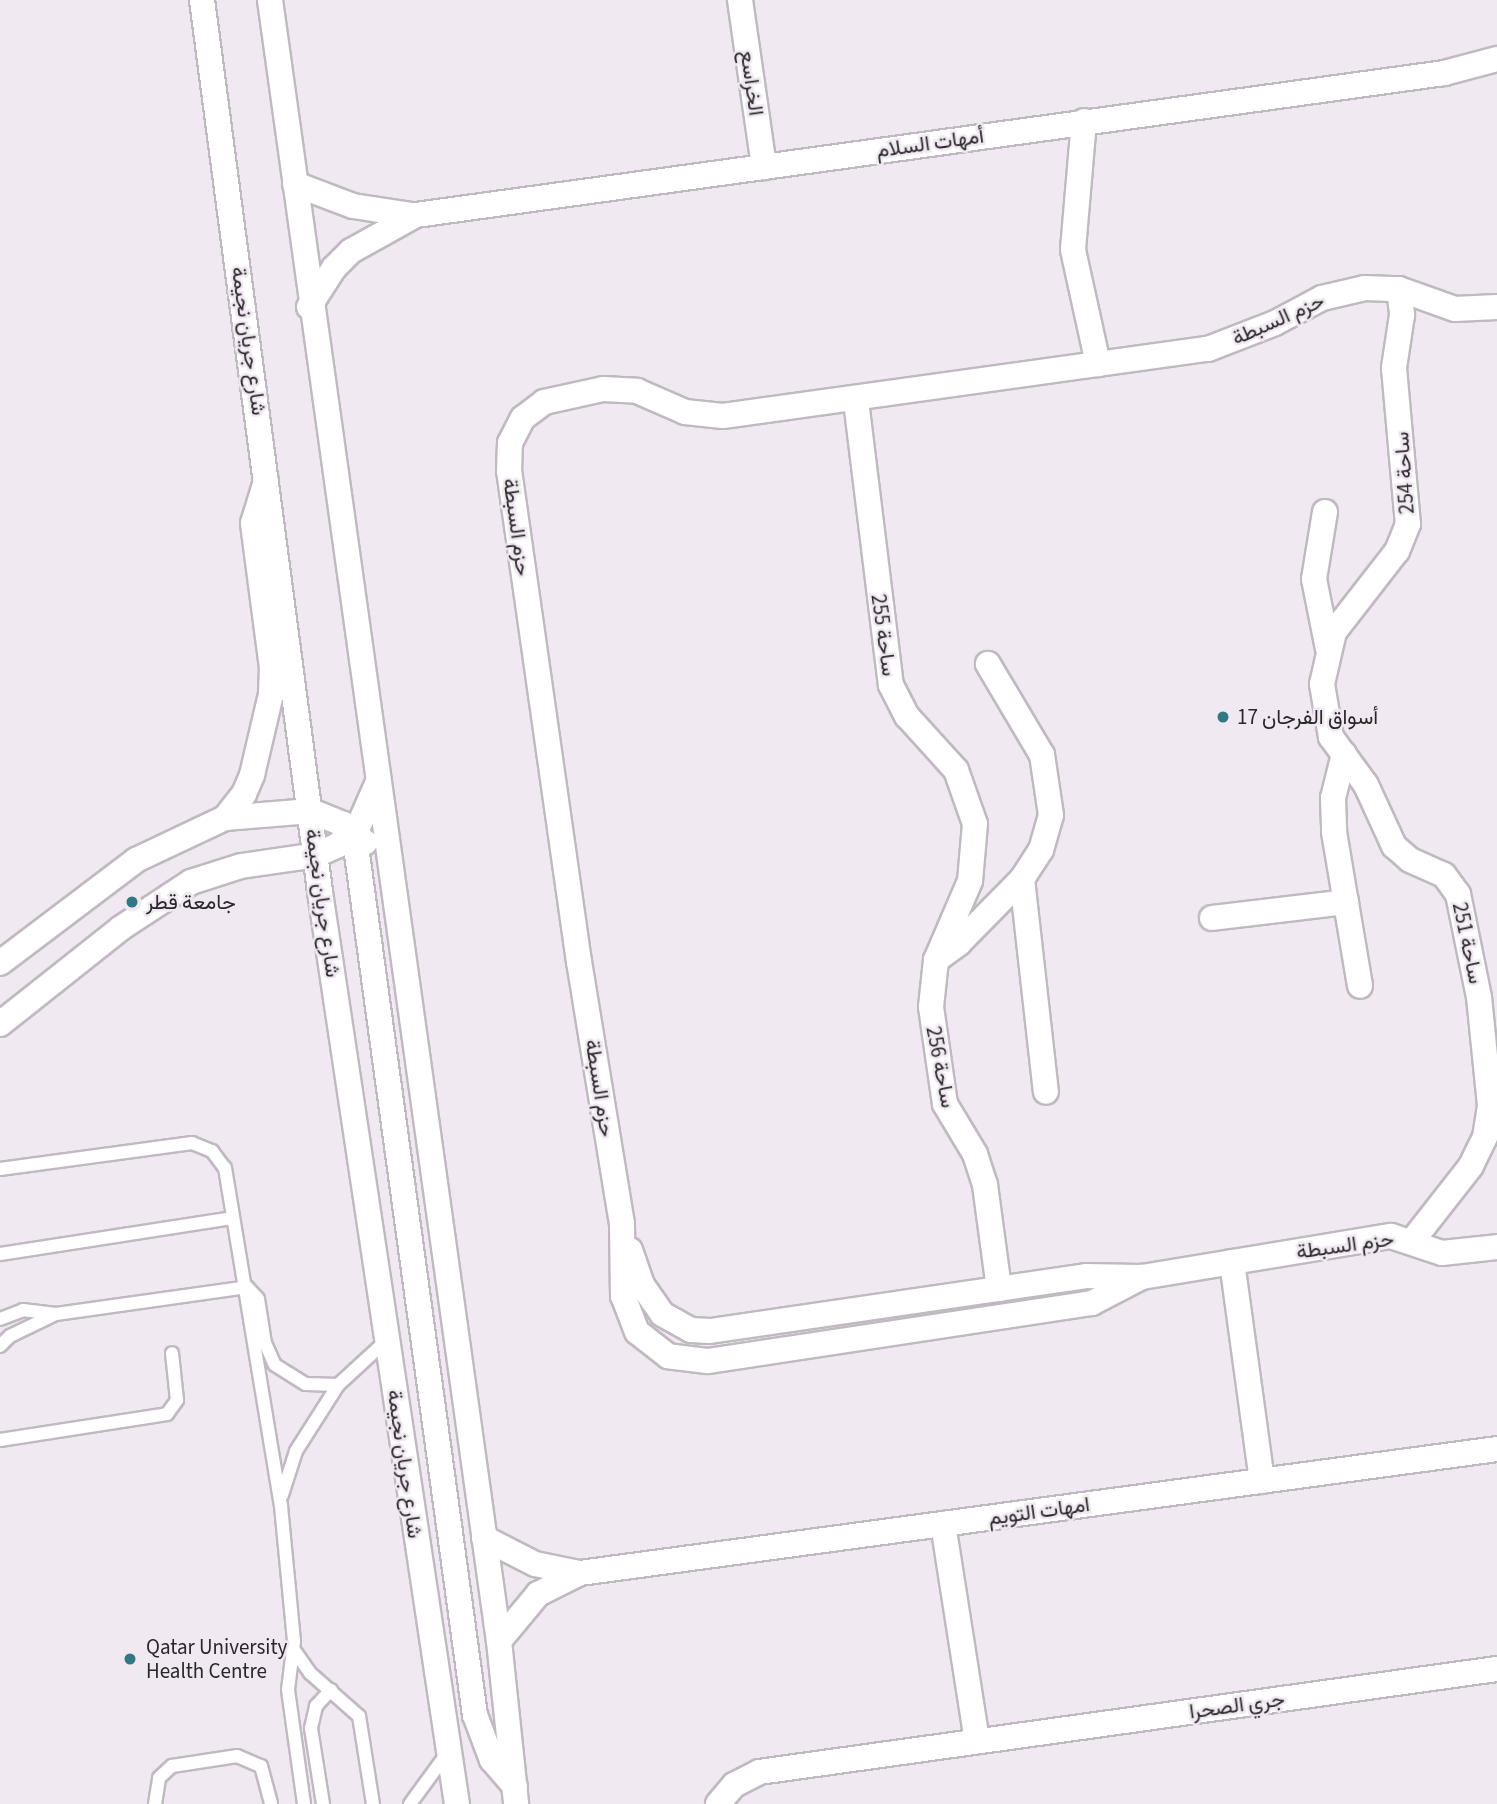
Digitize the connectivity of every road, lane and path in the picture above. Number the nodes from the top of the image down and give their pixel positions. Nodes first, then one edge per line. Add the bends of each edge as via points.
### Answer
1 (202, 0) edge
2 (270, 0) edge
3 (740, 0) edge
4 (1497, 59) edge
5 (1444, 73) junction
6 (1497, 74) edge
7 (1084, 121) junction
8 (764, 167) junction
9 (295, 184) junction
10 (416, 215) junction
11 (1399, 289) junction
12 (309, 307) junction
13 (1497, 307) edge
14 (1098, 364) junction
15 (856, 401) junction
16 (268, 477) junction
17 (1325, 512) dead end
18 (1328, 649) junction
19 (988, 664) dead end
20 (1344, 754) junction
21 (377, 783) junction
22 (311, 811) junction
23 (225, 818) junction
24 (354, 832) junction
25 (976, 844) joint
26 (316, 855) junction
27 (1023, 879) junction
28 (392, 883) junction
29 (1346, 902) junction
30 (1212, 918) dead end
31 (936, 960) junction
32 (0, 963) edge
33 (1360, 986) dead end
34 (0, 1024) edge
35 (1046, 1092) dead end
36 (0, 1169) edge
37 (232, 1218) junction
38 (622, 1224) junction
39 (1413, 1240) junction
40 (1497, 1247) edge
41 (0, 1254) edge
42 (1232, 1262) junction
43 (1142, 1277) junction
44 (242, 1286) junction
45 (999, 1289) junction
46 (944, 1298) junction
47 (55, 1314) junction
48 (840, 1314) junction
49 (0, 1319) edge
50 (948, 1325) junction
51 (691, 1330) junction
52 (387, 1340) junction
53 (844, 1340) junction
54 (0, 1346) edge
55 (172, 1353) dead end
56 (688, 1359) junction
57 (338, 1385) junction
58 (0, 1440) edge
59 (1497, 1449) edge
60 (1262, 1481) junction
61 (281, 1506) junction
62 (943, 1524) junction
63 (484, 1538) junction
64 (580, 1573) junction
65 (499, 1642) junction
66 (293, 1650) junction
67 (1497, 1669) edge
68 (331, 1690) junction
69 (312, 1737) junction
70 (295, 1739) junction
71 (977, 1741) junction
72 (448, 1752) junction
73 (515, 1795) edge
74 (155, 1804) edge
75 (271, 1804) edge
76 (304, 1804) edge
77 (323, 1804) edge
78 (373, 1804) edge
79 (410, 1804) edge
80 (457, 1804) edge
81 (719, 1804) edge

1 - 16 street, شارع جريان نجيمة
2 - 9 street
3 - 8 street, الخراسع
4 - 5 street, أمهات السلام
5 - 6 street, أمهات السلام
5 - 7 street, أمهات السلام
7 - 8 street, أمهات السلام
7 - 14 street via 1073,250
8 - 10 street, أمهات السلام
9 - 10 street, أمهات السلام via 354,206
9 - 12 street
10 - 12 street, أمهات السلام via 351,251
11 - 13 street, حزم السبطة via 1441,307
11 - 14 street, حزم السبطة via 1365,288 1322,298 1275,323 1208,349
11 - 18 street, ساحة 254 via 1402,315 1394,368 1408,524 1397,551 1343,617
12 - 21 street
14 - 15 street, حزم السبطة
15 - 25 street, ساحة 255 via 891,684 907,716 956,771 971,806
15 - 38 street, حزم السبطة via 703,416 637,391 603,389 544,402 523,418 509,443 509,471 575,935
16 - 22 street, شارع جريان نجيمة
16 - 23 street via 253,523 272,668 271,694 252,775
17 - 18 street via 1314,579
18 - 20 street, ساحة 254 via 1322,702 1331,737
19 - 27 street via 1032,737 1048,775 1051,805 1046,835
20 - 29 street via 1333,815
20 - 39 street, ساحة 251 via 1366,785 1394,846 1409,860 1444,875 1458,894 1479,997 1490,1105 1485,1137 1471,1166
21 - 24 street
21 - 28 street
22 - 23 street
22 - 24 street
22 - 26 street, شارع جريان نجيمة
23 - 32 street via 136,860
24 - 26 street
24 - 28 street
24 - 73 street via 475,1715 488,1753
25 - 31 street, ساحة 256 via 970,881
26 - 34 street via 241,866 191,883 121,928
26 - 52 street, شارع جريان نجيمة
27 - 31 street
27 - 35 street
28 - 63 street
29 - 30 street
29 - 33 street
31 - 45 street, ساحة 256 via 931,1007 942,1091 950,1116 981,1169
36 - 37 lane via 192,1143 220,1159
37 - 41 lane
37 - 44 lane
38 - 51 street, حزم السبطة via 650,1300 662,1314
38 - 56 street, حزم السبطة via 628,1315 651,1346
39 - 40 street, حزم السبطة via 1442,1253
39 - 42 street, حزم السبطة via 1391,1236
42 - 43 street, حزم السبطة
42 - 60 street
43 - 45 street, حزم السبطة via 1086,1276
43 - 50 street, حزم السبطة via 1092,1303
44 - 47 lane
44 - 57 lane via 257,1294 265,1343 275,1365 306,1384
44 - 61 lane
45 - 46 street, حزم السبطة
46 - 48 street, حزم السبطة
46 - 50 street
47 - 49 lane via 23,1310
47 - 54 lane via 10,1336
48 - 51 street, حزم السبطة via 726,1330
48 - 53 street
50 - 53 street, حزم السبطة
51 - 56 street
52 - 57 lane
52 - 72 street, شارع جريان نجيمة
53 - 56 street, حزم السبطة via 706,1361
55 - 58 lane via 177,1399 167,1414
57 - 61 lane via 296,1451
59 - 60 street, امهات التويم
60 - 62 street, امهات التويم
61 - 66 lane
62 - 64 street, امهات التويم
62 - 71 street
63 - 64 street, امهات التويم via 536,1564
63 - 65 street
64 - 65 street, امهات التويم via 538,1594
65 - 73 street
66 - 68 lane
66 - 70 lane via 287,1678
67 - 71 street, جري الصحرا
68 - 69 lane via 316,1706
68 - 78 lane via 352,1706 364,1728
69 - 70 lane
69 - 77 lane
70 - 76 lane
71 - 81 street, جري الصحرا via 760,1772 734,1785
72 - 79 lane
72 - 80 street, شارع جريان نجيمة
74 - 75 lane via 159,1778 172,1766 237,1756 261,1766

